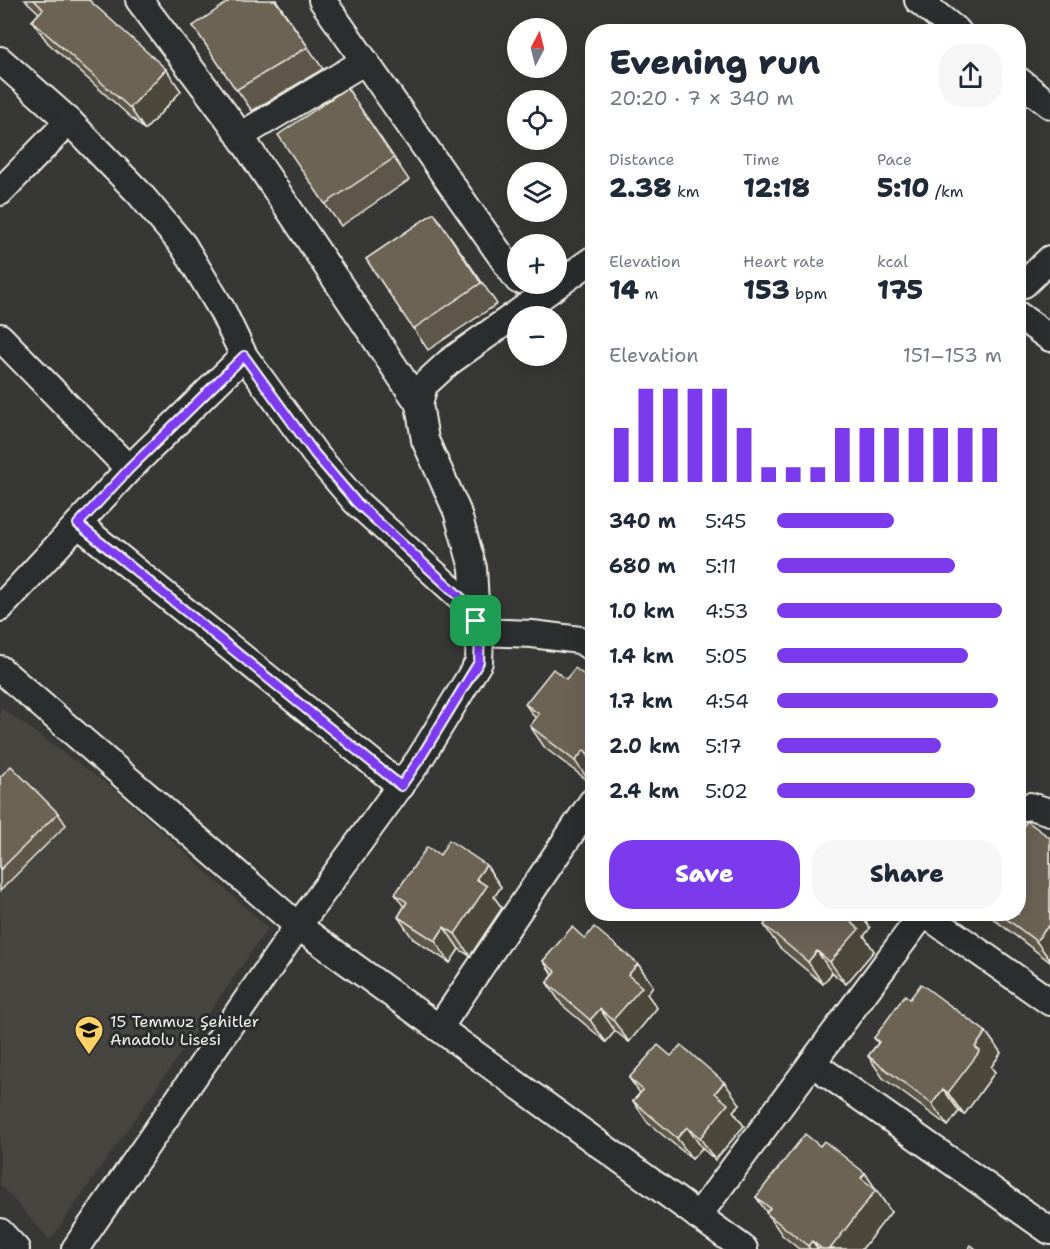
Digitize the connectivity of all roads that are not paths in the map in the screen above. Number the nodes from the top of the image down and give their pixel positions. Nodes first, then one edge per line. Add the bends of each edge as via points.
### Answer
1 (139, 0) edge
2 (322, 0) edge
3 (918, 0) edge
4 (948, 24) edge
5 (0, 60) edge
6 (365, 62) junction
7 (1026, 86) edge
8 (1050, 105) edge
9 (69, 121) junction
10 (240, 136) junction
11 (0, 192) edge
12 (1050, 259) edge
13 (585, 263) edge
14 (507, 266) edge
15 (567, 271) edge
16 (1026, 282) edge
17 (518, 294) edge
18 (1026, 321) edge
19 (0, 337) edge
20 (1050, 338) edge
21 (244, 356) junction
22 (419, 404) junction
23 (129, 469) junction
24 (78, 524) junction
25 (5, 592) edge
26 (478, 626) junction
27 (585, 643) edge
28 (0, 669) edge
29 (401, 786) junction
30 (1026, 807) edge
31 (585, 812) edge
32 (1050, 812) edge
33 (919, 921) edge
34 (934, 921) edge
35 (298, 926) junction
36 (1050, 1002) edge
37 (439, 1028) junction
38 (812, 1063) junction
39 (698, 1216) junction
40 (1050, 1231) edge
41 (0, 1232) edge
42 (16, 1249) edge
43 (75, 1249) edge
44 (744, 1249) edge

1 - 10 street
2 - 6 street
3 - 4 street
5 - 9 street
6 - 10 street
6 - 14 street
7 - 8 street
9 - 11 street
9 - 21 street via 183,244
10 - 22 street
12 - 16 street
13 - 15 street
17 - 22 street via 424,385
18 - 20 street
19 - 23 street
21 - 23 street
21 - 26 street via 315,454 356,502 471,607
22 - 26 street via 425,440 457,511 473,568
23 - 24 street
24 - 25 street
24 - 29 street
26 - 27 street
26 - 29 street via 479,662
28 - 35 street
29 - 35 street
30 - 32 street
31 - 37 street
33 - 38 street
34 - 36 street
35 - 37 street
35 - 43 street
37 - 39 street
38 - 39 street
38 - 40 street
39 - 44 street
41 - 42 street

